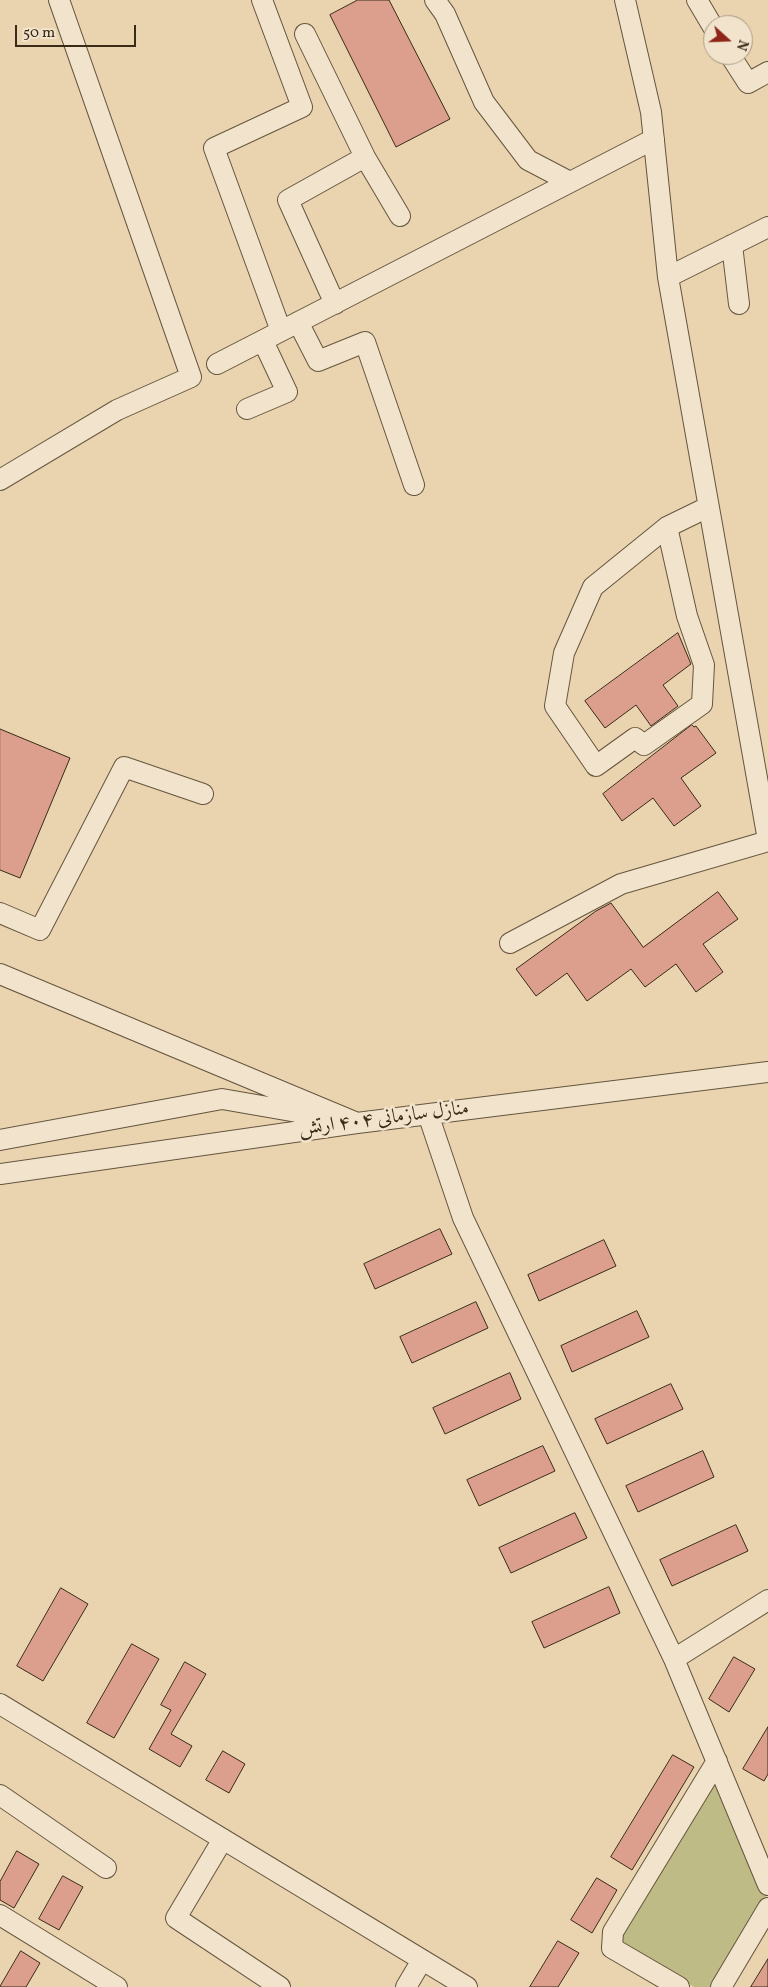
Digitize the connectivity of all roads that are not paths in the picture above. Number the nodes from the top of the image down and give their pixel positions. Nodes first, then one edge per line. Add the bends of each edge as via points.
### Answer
1 (59, 0) edge
2 (262, 0) edge
3 (435, 0) edge
4 (626, 0) edge
5 (697, 0) edge
6 (706, 15) edge
7 (306, 34) dead end
8 (736, 65) edge
9 (768, 72) edge
10 (654, 139) junction
11 (365, 157) junction
12 (570, 182) junction
13 (400, 216) dead end
14 (768, 227) edge
15 (732, 245) junction
16 (668, 277) junction
17 (335, 304) junction
18 (740, 304) dead end
19 (281, 332) junction
20 (217, 364) dead end
21 (248, 409) dead end
22 (0, 480) edge
23 (414, 485) dead end
24 (708, 507) junction
25 (667, 527) junction
26 (202, 794) dead end
27 (765, 803) edge
28 (768, 840) edge
29 (0, 913) edge
30 (510, 943) dead end
31 (0, 974) edge
32 (768, 1072) edge
33 (428, 1114) junction
34 (357, 1122) junction
35 (0, 1140) edge
36 (0, 1174) edge
37 (768, 1600) edge
38 (674, 1659) junction
39 (1, 1706) edge
40 (717, 1761) junction
41 (0, 1795) edge
42 (223, 1839) junction
43 (106, 1868) dead end
44 (768, 1885) edge
45 (768, 1908) edge
46 (0, 1915) edge
47 (422, 1960) junction
48 (117, 1987) edge
49 (280, 1987) edge
50 (406, 1987) edge
51 (466, 1987) edge
52 (679, 1987) edge
53 (721, 1987) edge

1 - 22 street via 191,377 117,410
2 - 19 street via 302,107 214,148
3 - 12 street via 445,14 484,102 528,160
4 - 10 street via 652,112
5 - 6 street
7 - 11 street
8 - 9 street via 748,83
10 - 12 street
10 - 16 street
11 - 13 street
11 - 17 street via 288,200
12 - 17 street
14 - 15 street
15 - 16 street
15 - 18 street
16 - 24 street
17 - 19 street
19 - 20 street
19 - 21 street via 287,392
19 - 23 street via 318,361 365,342
24 - 25 street
24 - 27 street
25 - 25 street via 593,587 564,653 555,706 596,766 635,738 644,745 702,704 704,664 687,616
26 - 29 street via 124,767 40,930
27 - 28 street
28 - 30 street via 621,884
31 - 34 street
32 - 33 street, منازل سازمانی ۴۰۴ ارتش
33 - 34 street, منازل سازمانی ۴۰۴ ارتش
33 - 38 street via 462,1218
34 - 35 street via 222,1099
34 - 36 street, منازل سازمانی ۴۰۴ ارتش
37 - 38 street
38 - 40 street
39 - 42 street
40 - 44 street
40 - 52 street via 613,1932 612,1948
41 - 43 street
42 - 47 street
42 - 49 street via 176,1918
45 - 53 street
46 - 48 street
47 - 50 street
47 - 51 street

